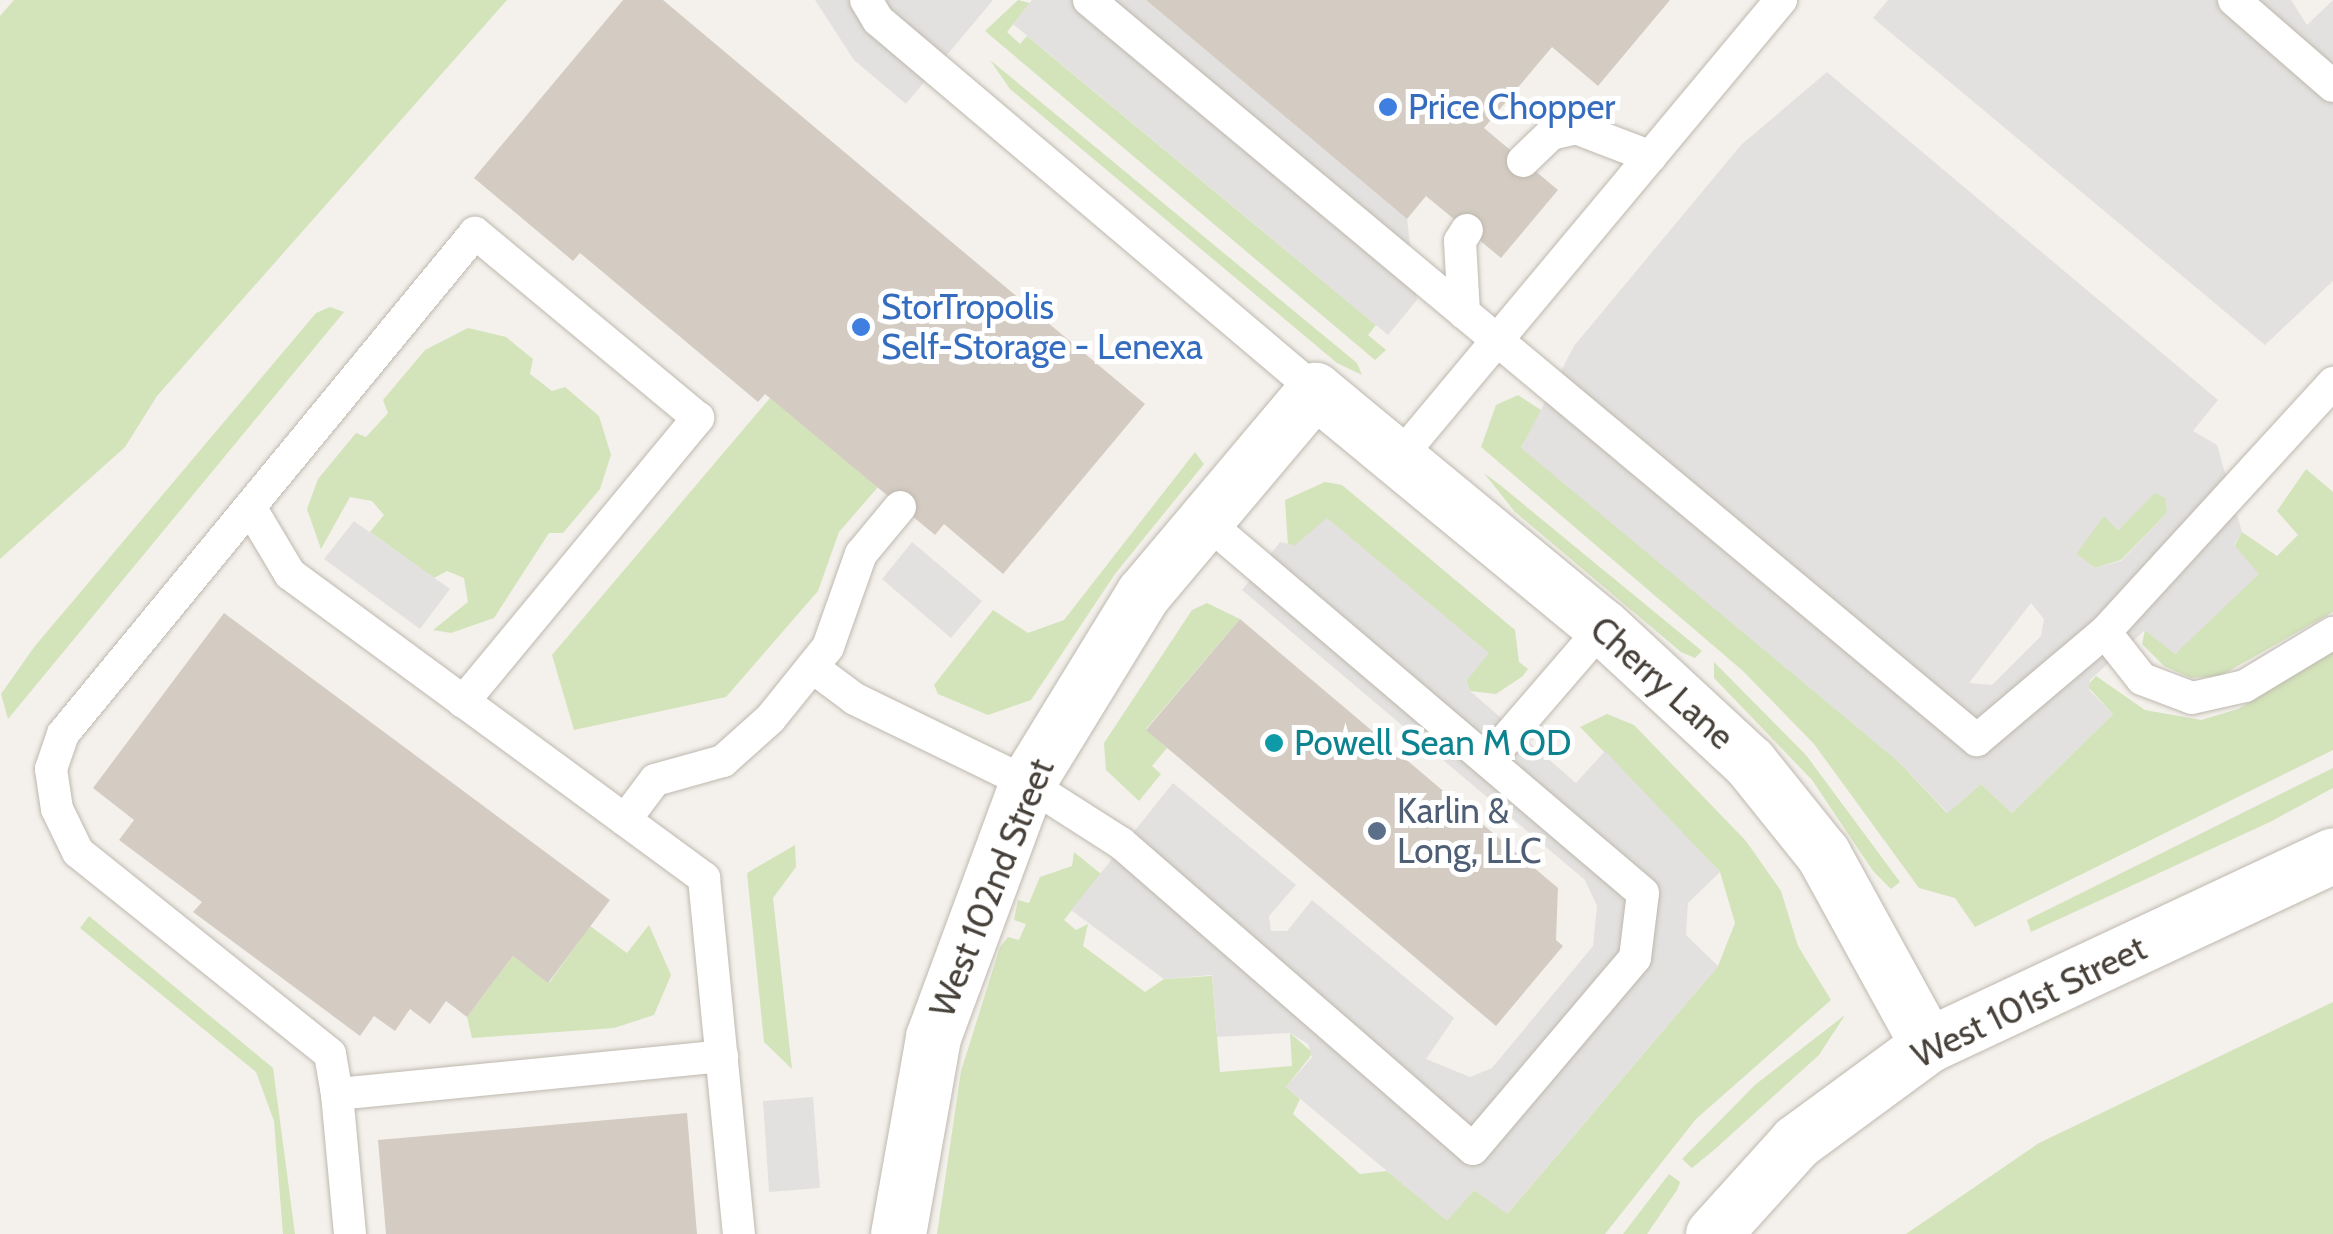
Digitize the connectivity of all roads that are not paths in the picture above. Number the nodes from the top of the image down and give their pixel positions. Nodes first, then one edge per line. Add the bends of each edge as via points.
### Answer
1 (1089, 0) edge
2 (1781, 0) edge
3 (2234, 0) edge
4 (880, 7) edge
5 (2333, 86) edge
6 (1651, 157) junction
7 (1523, 161) dead end
8 (1468, 230) dead end
9 (1464, 314) junction
10 (1497, 341) junction
11 (2333, 384) edge
12 (1315, 390) junction
13 (1398, 459) junction
14 (900, 506) dead end
15 (250, 507) junction
16 (1202, 518) junction
17 (1603, 627) junction
18 (2104, 632) junction
19 (2333, 632) edge
20 (812, 668) junction
21 (464, 702) junction
22 (1489, 759) junction
23 (1027, 783) junction
24 (625, 820) junction
25 (2333, 854) edge
26 (1928, 1046) junction
27 (722, 1056) junction
28 (337, 1094) junction
29 (350, 1234) edge
30 (739, 1234) edge
31 (898, 1234) edge
32 (1713, 1234) edge

1 - 9 lane
2 - 6 lane
3 - 5 lane
4 - 12 lane
6 - 7 lane via 1576,128 1551,134
6 - 10 lane
8 - 9 lane via 1460,241
9 - 10 lane
10 - 13 lane
10 - 18 lane via 1977,740
11 - 18 lane
12 - 13 street, Cherry Lane
12 - 16 street, West 102nd Street
13 - 17 street, Cherry Lane
14 - 20 lane via 861,554 828,647
15 - 21 lane via 290,574
15 - 21 lane via 476,233 698,418
15 - 28 lane via 63,734 51,769 58,809 78,852 330,1054
16 - 22 lane
16 - 23 street, West 102nd Street via 1084,681
17 - 22 lane
17 - 26 street, Cherry Lane via 1749,762 1823,854
18 - 19 lane via 2142,679 2192,698 2245,686
20 - 23 lane via 855,699
20 - 24 lane via 746,743 723,761 656,780
21 - 24 lane
22 - 23 lane via 1643,892 1635,958 1473,1149 1121,844
23 - 31 street, West 102nd Street via 934,1037
24 - 27 lane via 704,878
25 - 26 street, West 101st Street
26 - 32 street, West 101st Street via 1796,1142
27 - 28 lane
27 - 30 lane
28 - 29 lane

